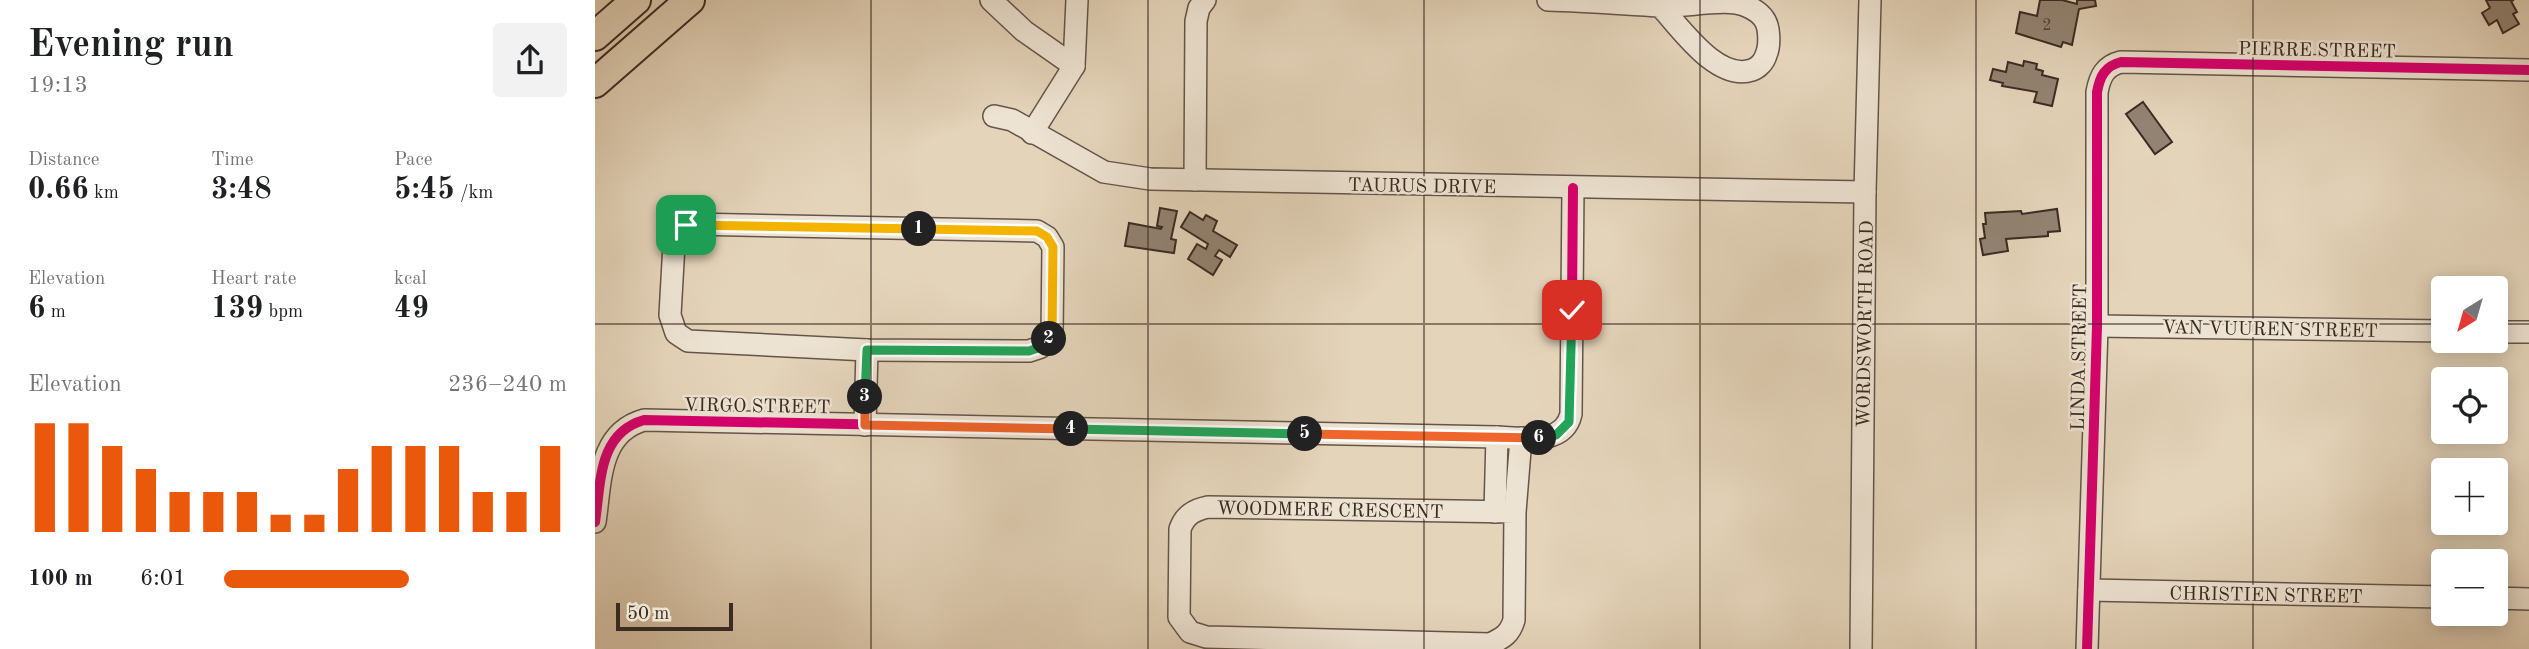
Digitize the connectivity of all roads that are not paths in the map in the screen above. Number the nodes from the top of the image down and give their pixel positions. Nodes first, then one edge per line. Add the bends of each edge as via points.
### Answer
1 (636, 0) edge
2 (689, 0) edge
3 (991, 0) edge
4 (1077, 0) edge
5 (1205, 0) edge
6 (1548, 0) edge
7 (1870, 0) edge
8 (1660, 6) junction
9 (595, 36) edge
10 (1074, 66) junction
11 (2107, 69) joint
12 (2529, 70) edge
13 (595, 83) edge
14 (994, 117) dead end
15 (1032, 133) junction
16 (1195, 180) junction
17 (1573, 188) junction
18 (1865, 192) junction
19 (2097, 326) junction
20 (2431, 331) edge
21 (2508, 332) edge
22 (2529, 332) edge
23 (867, 350) junction
24 (865, 425) junction
25 (1497, 438) junction
26 (1521, 438) junction
27 (1505, 512) junction
28 (595, 522) edge
29 (2089, 590) junction
30 (2431, 597) edge
31 (2508, 598) edge
32 (2529, 599) edge
33 (1861, 649) edge
34 (2087, 649) edge

1 - 9 main road
2 - 13 main road
3 - 10 street via 1024,31
4 - 10 street
5 - 16 street via 1196,21
6 - 8 street
7 - 18 street, WORDSWORTH ROAD
8 - 8 street via 1737,3 1753,9 1764,18 1768,33 1765,60 1755,69 1725,70
10 - 15 street
11 - 12 street, PIERRE STREET via 2121,62
11 - 19 street, LINDA STREET via 2097,92
14 - 15 street, TAURUS DRIVE
15 - 16 street, TAURUS DRIVE via 1104,173
16 - 17 street, TAURUS DRIVE
17 - 18 street, TAURUS DRIVE
17 - 26 street, VIRGO STREET via 1571,414 1556,435
18 - 33 street, WORDSWORTH ROAD
19 - 20 street, VAN VUUREN STREET
19 - 29 street, LINDA STREET
21 - 22 street
23 - 23 street via 1029,351 1041,347 1052,334 1052,244 1037,231 690,224 679,231 674,244 670,315 681,339
23 - 24 street
24 - 25 street, VIRGO STREET
24 - 28 street, VIRGO STREET via 634,423 612,441 606,455
25 - 26 street, VIRGO STREET
25 - 27 street, WOODMERE CRESCENT
26 - 27 street, WOODMERE CRESCENT
27 - 27 street, WOODMERE CRESCENT via 1514,621 1509,632 1490,644 1206,637 1190,632 1179,617 1180,529 1197,509
29 - 30 street, CHRISTIEN STREET
29 - 34 street, LINDA STREET
31 - 32 street

